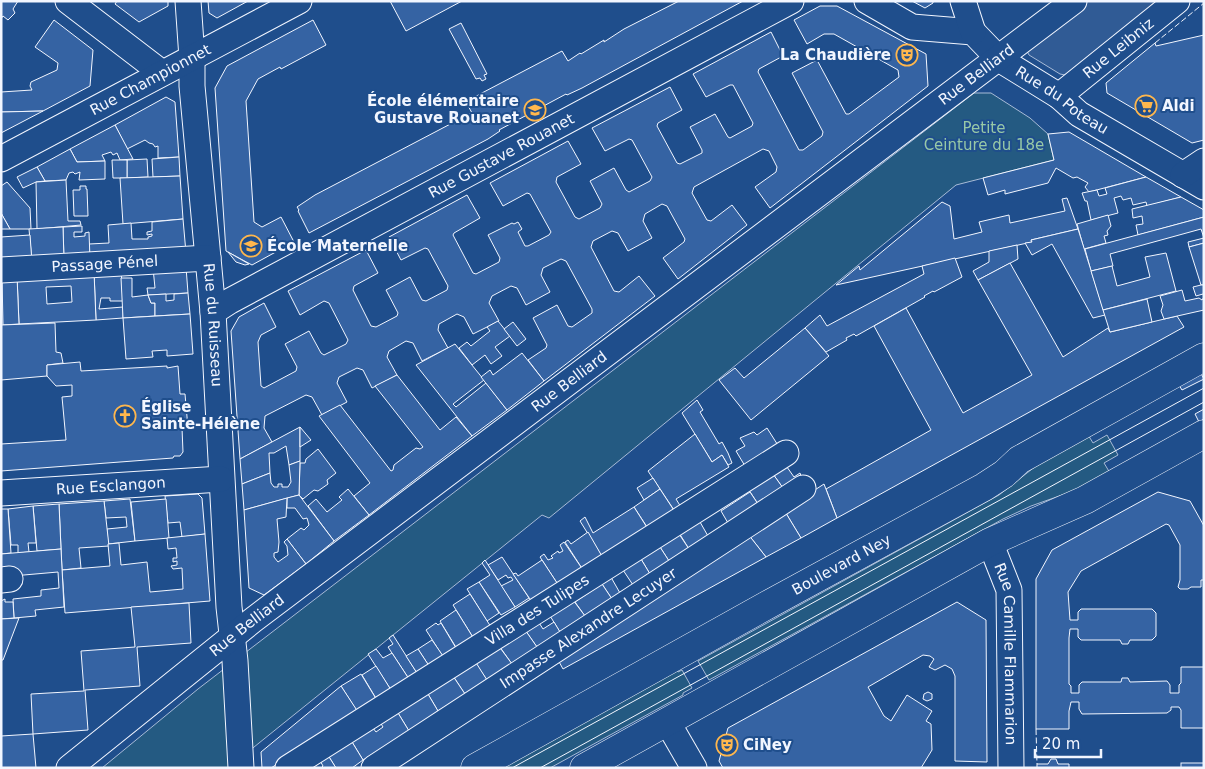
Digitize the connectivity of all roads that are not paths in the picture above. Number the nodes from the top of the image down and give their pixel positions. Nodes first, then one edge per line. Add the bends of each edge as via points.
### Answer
1 (68, 1) edge
2 (188, 1) edge
3 (299, 1) edge
4 (790, 1) edge
5 (867, 1) edge
6 (963, 1) edge
7 (1074, 1) edge
8 (1177, 1) edge
9 (973, 32) junction
10 (192, 58) junction
11 (999, 59) junction
12 (162, 73) junction
13 (1059, 96) junction
14 (1, 159) edge
15 (1204, 161) edge
16 (1193, 181) edge
17 (208, 258) junction
18 (1, 270) edge
19 (213, 312) junction
20 (1204, 357) edge
21 (1202, 439) edge
22 (786, 452) dead end
23 (221, 478) junction
24 (803, 488) dead end
25 (1, 493) edge
26 (990, 542) junction
27 (233, 650) junction
28 (668, 723) junction
29 (241, 762) edge
30 (69, 768) edge
31 (288, 768) edge
32 (374, 768) edge
33 (475, 768) edge
34 (584, 768) edge
35 (694, 768) edge
36 (1011, 768) edge

1 - 12 street
2 - 10 street, Rue du Ruisseau
3 - 10 street, Rue Championnet
4 - 19 street, Rue Gustave Rouanet
5 - 9 street via 912,28
6 - 9 street
7 - 11 street, Rue Belliard
8 - 13 street, Rue Leibniz
9 - 11 street, Rue du Poteau
10 - 12 street, Rue Championnet
10 - 17 street, Rue du Ruisseau
11 - 13 street, Rue du Poteau
11 - 27 street, Rue Belliard via 253,620
12 - 14 street, Rue Championnet
13 - 16 street, Rue du Poteau via 1079,114
15 - 16 street
17 - 18 street, Passage Pénel
17 - 19 street, Rue du Ruisseau
19 - 23 street, Rue du Ruisseau
20 - 33 main road, Boulevard Ney via 1019,460 984,487
21 - 26 main road via 1085,500
22 - 31 street, Villa des Tulipes
23 - 25 street, Rue Esclangon
23 - 27 street, Rue du Ruisseau
24 - 32 street, Impasse Alexandre Lecuyer
26 - 28 main road
26 - 36 street, Rue Camille Flammarion via 1009,590
27 - 29 street, Rue du Ruisseau
27 - 30 street, Rue Belliard
28 - 34 main road
28 - 35 street

